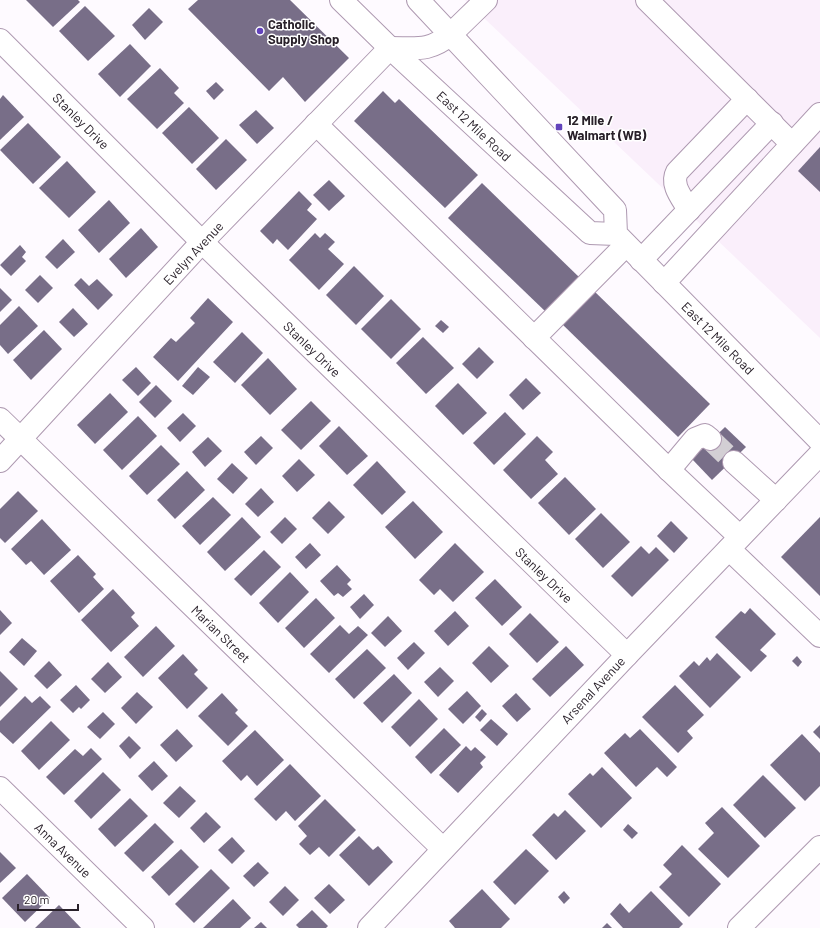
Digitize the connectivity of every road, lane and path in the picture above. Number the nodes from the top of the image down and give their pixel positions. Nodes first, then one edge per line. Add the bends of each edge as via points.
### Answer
1 (341, 0) edge
2 (486, 0) edge
3 (647, 0) edge
4 (428, 3) edge
5 (451, 34) junction
6 (0, 40) edge
7 (390, 48) junction
8 (747, 99) junction
9 (820, 114) edge
10 (772, 123) junction
11 (316, 124) junction
12 (711, 139) junction
13 (792, 144) junction
14 (730, 165) junction
15 (689, 210) junction
16 (202, 242) junction
17 (628, 246) junction
18 (664, 283) junction
19 (534, 338) junction
20 (0, 419) edge
21 (817, 432) edge
22 (20, 439) junction
23 (710, 439) dead end
24 (820, 454) edge
25 (0, 461) edge
26 (734, 462) tunnel mouth
27 (669, 470) junction
28 (776, 500) junction
29 (735, 543) junction
30 (820, 636) edge
31 (627, 655) junction
32 (0, 788) edge
33 (820, 847) edge
34 (443, 849) junction
35 (142, 928) edge
36 (369, 928) edge
37 (739, 928) edge

1 - 7 street, East 12 Mile Road
2 - 5 street
3 - 8 street
4 - 5 street
5 - 7 street via 434,46
5 - 17 street via 615,210
6 - 16 street, Stanley Drive
7 - 11 street, Evelyn Avenue
7 - 17 street, East 12 Mile Road via 590,233
8 - 10 street
8 - 12 street
9 - 13 street
10 - 13 street
10 - 14 street
11 - 16 street, Evelyn Avenue
11 - 19 street
12 - 14 street
12 - 15 street via 674,178 674,184
13 - 18 street
14 - 15 street
15 - 17 street
16 - 22 street, Evelyn Avenue
16 - 31 street, Stanley Drive
17 - 18 street, East 12 Mile Road
17 - 19 street
18 - 21 street, East 12 Mile Road
19 - 27 street
20 - 22 street, Marian Street
22 - 25 street, Evelyn Avenue
22 - 34 street, Marian Street
23 - 27 street via 705,435 695,439
24 - 28 street, Arsenal Avenue
26 - 28 street
27 - 29 street
28 - 29 street, Arsenal Avenue
29 - 30 street
29 - 31 street, Arsenal Avenue
31 - 34 street, Arsenal Avenue
32 - 35 street, Anna Avenue
33 - 37 street
34 - 36 street, Arsenal Avenue

